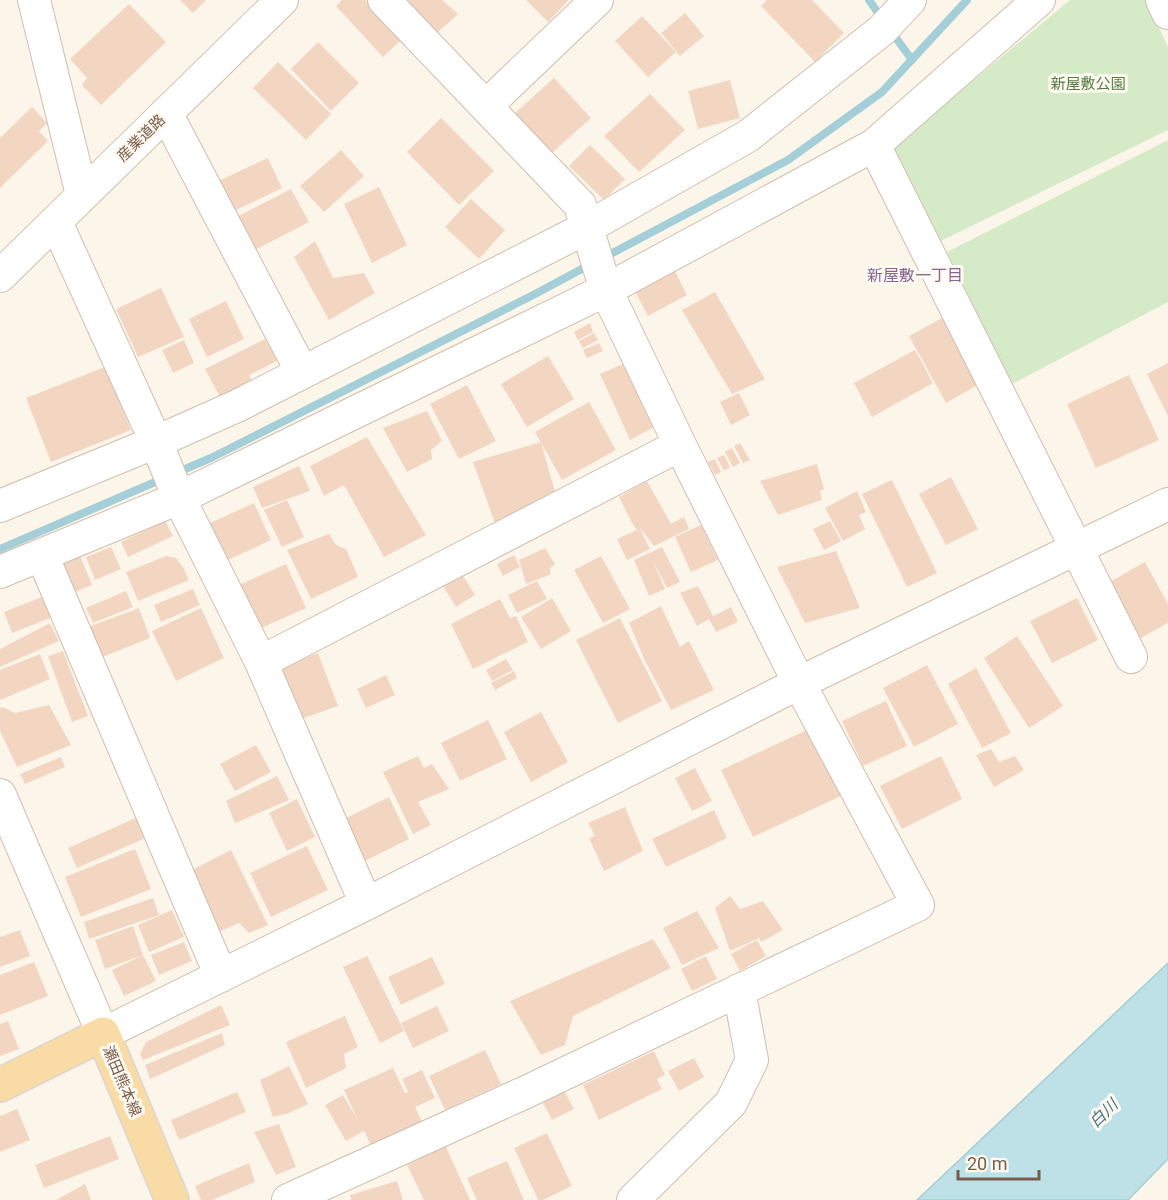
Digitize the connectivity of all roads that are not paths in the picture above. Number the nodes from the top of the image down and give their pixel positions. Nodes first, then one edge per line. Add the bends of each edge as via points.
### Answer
1 (34, 0) edge
2 (282, 0) edge
3 (384, 0) edge
4 (597, 0) edge
5 (910, 0) edge
6 (1040, 0) edge
7 (1162, 0) edge
8 (1168, 13) edge
9 (486, 106) junction
10 (166, 113) junction
11 (874, 145) junction
12 (82, 195) junction
13 (56, 222) junction
14 (590, 235) junction
15 (0, 276) edge
16 (604, 285) junction
17 (302, 372) junction
18 (680, 444) junction
19 (160, 450) junction
20 (178, 495) junction
21 (1168, 504) edge
22 (0, 506) edge
23 (1076, 548) junction
24 (42, 555) junction
25 (0, 572) edge
26 (1131, 657) dead end
27 (261, 662) junction
28 (799, 683) junction
29 (0, 795) edge
30 (366, 904) junction
31 (220, 976) junction
32 (739, 990) junction
33 (103, 1034) junction
34 (0, 1086) edge
35 (172, 1200) edge
36 (288, 1200) edge
37 (633, 1200) edge

1 - 12 street
2 - 10 street, 産業道路
3 - 9 street
4 - 9 street
5 - 14 street via 882,30 748,136
6 - 11 street
7 - 8 street
9 - 14 street via 580,205
10 - 12 street, 産業道路
10 - 17 street
11 - 16 street
11 - 23 street
12 - 13 street, 産業道路
13 - 15 street, 産業道路
13 - 19 street
14 - 16 street
14 - 17 street
16 - 18 street
16 - 20 street
17 - 19 street
18 - 27 street
18 - 28 street
19 - 20 street
19 - 22 street
20 - 24 street
20 - 27 street
21 - 23 street
23 - 26 street
23 - 28 street
24 - 25 street
24 - 31 street
27 - 30 street
28 - 30 street
28 - 32 street via 918,905
29 - 33 street
30 - 31 street
31 - 33 street
32 - 36 street
32 - 37 street via 752,1060 731,1103
33 - 34 main road, 瀬田熊本線
33 - 35 main road, 瀬田熊本線

